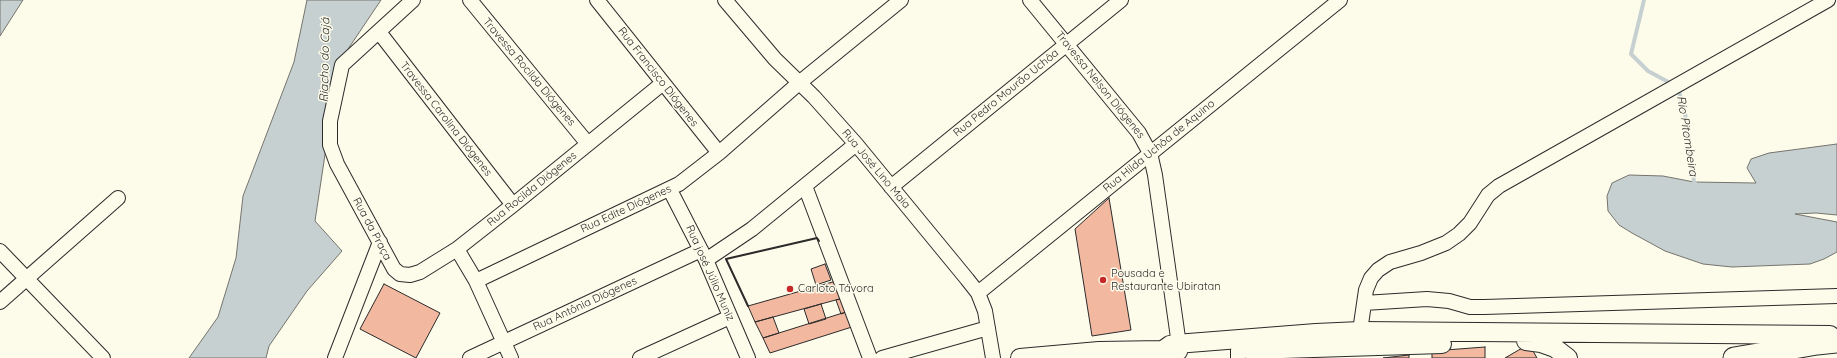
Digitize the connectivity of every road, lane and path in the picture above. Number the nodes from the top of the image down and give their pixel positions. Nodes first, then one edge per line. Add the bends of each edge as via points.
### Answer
1 (413, 0) edge
2 (470, 0) edge
3 (597, 0) edge
4 (725, 0) edge
5 (901, 0) edge
6 (1030, 0) edge
7 (1121, 0) edge
8 (1340, 0) edge
9 (1828, 0) edge
10 (380, 32) junction
11 (1067, 44) junction
12 (663, 83) junction
13 (799, 84) junction
14 (588, 144) junction
15 (856, 144) junction
16 (719, 153) junction
17 (1150, 153) junction
18 (805, 186) junction
19 (891, 187) junction
20 (670, 190) junction
21 (118, 198) dead end
22 (514, 205) junction
23 (380, 242) junction
24 (457, 248) junction
25 (0, 251) edge
26 (703, 255) junction
27 (394, 269) joint
28 (26, 279) junction
29 (476, 281) junction
30 (978, 293) junction
31 (1837, 296) edge
32 (0, 302) edge
33 (1364, 303) junction
34 (730, 317) junction
35 (988, 328) junction
36 (1360, 332) junction
37 (1837, 335) edge
38 (1525, 340) junction
39 (504, 342) junction
40 (1837, 342) edge
41 (1338, 346) edge
42 (1293, 348) junction
43 (1174, 349) junction
44 (1238, 354) edge
45 (1069, 356) edge
46 (103, 358) edge
47 (335, 358) edge
48 (470, 358) edge
49 (511, 358) edge
50 (640, 358) edge
51 (748, 358) edge
52 (870, 358) edge
53 (882, 358) edge
54 (993, 358) edge
55 (1020, 358) edge
56 (1309, 358) edge
57 (1544, 358) edge
58 (1568, 358) edge
59 (1734, 358) edge

1 - 10 street, Rua da Praça
2 - 14 street, Travessa Rocilda Diógenes
3 - 12 street, Rua Francisco Diógenes
4 - 13 street, Rua José Lino Maia
5 - 13 street, Rua Edite Diógenes
6 - 11 street, Travessa Nelson Diógenes
7 - 11 street, Rua Pedro Mourão Uchôa
8 - 17 street, Rua Hilda Uchôa de Aquino
9 - 33 street via 1499,186 1488,196 1470,223 1459,234 1446,243 1390,262 1378,270 1368,284
10 - 22 street, Travessa Carolina Diógenes
10 - 23 street, Rua da Praça via 342,65 330,121 331,152
11 - 17 street, Travessa Nelson Diógenes via 1139,133
11 - 19 street, Rua Pedro Mourão Uchôa
12 - 14 street, Rua Rocilda Diógenes
12 - 16 street, Rua Francisco Diógenes
13 - 15 street, Rua José Lino Maia
13 - 16 street, Rua Edite Diógenes
14 - 22 street, Rua Rocilda Diógenes
15 - 18 street, Rua Antônia Diógenes
15 - 19 street, Rua José Lino Maia
16 - 20 street, Rua Edite Diógenes
17 - 30 street, Rua Hilda Uchôa de Aquino
17 - 43 street, Travessa Nelson Diógenes via 1155,175
18 - 26 street, Rua Antônia Diógenes via 752,229
18 - 52 street
19 - 30 street, Rua José Lino Maia
20 - 26 street, Rua josé Júlio Muniz
20 - 29 street, Rua Edite Diógenes
21 - 28 street
22 - 24 street, Rua Rocilda Diógenes
23 - 27 street, Rua da Praça
23 - 47 street
24 - 27 street, Rua Rocilda Diógenes via 420,272 404,275
24 - 29 street
25 - 28 street
26 - 34 street, Rua josé Júlio Muniz
26 - 39 street, Rua Antônia Diógenes
28 - 32 street
28 - 46 street
29 - 39 street
30 - 35 street, Rua José Lino Maia
31 - 33 street via 1470,307 1449,301 1427,299
33 - 36 street
34 - 50 street
34 - 51 street, Rua josé Júlio Muniz
35 - 53 street
35 - 54 street, Rua José Lino Maia
36 - 37 main road
36 - 41 main road
38 - 41 main road
38 - 57 main road via 1539,350
38 - 58 main road via 1555,348
39 - 48 street, Rua Antônia Diógenes
39 - 49 street
40 - 59 highway
41 - 42 main road
41 - 43 main road
42 - 44 main road
42 - 56 street
43 - 44 main road
43 - 45 main road
45 - 55 main road

